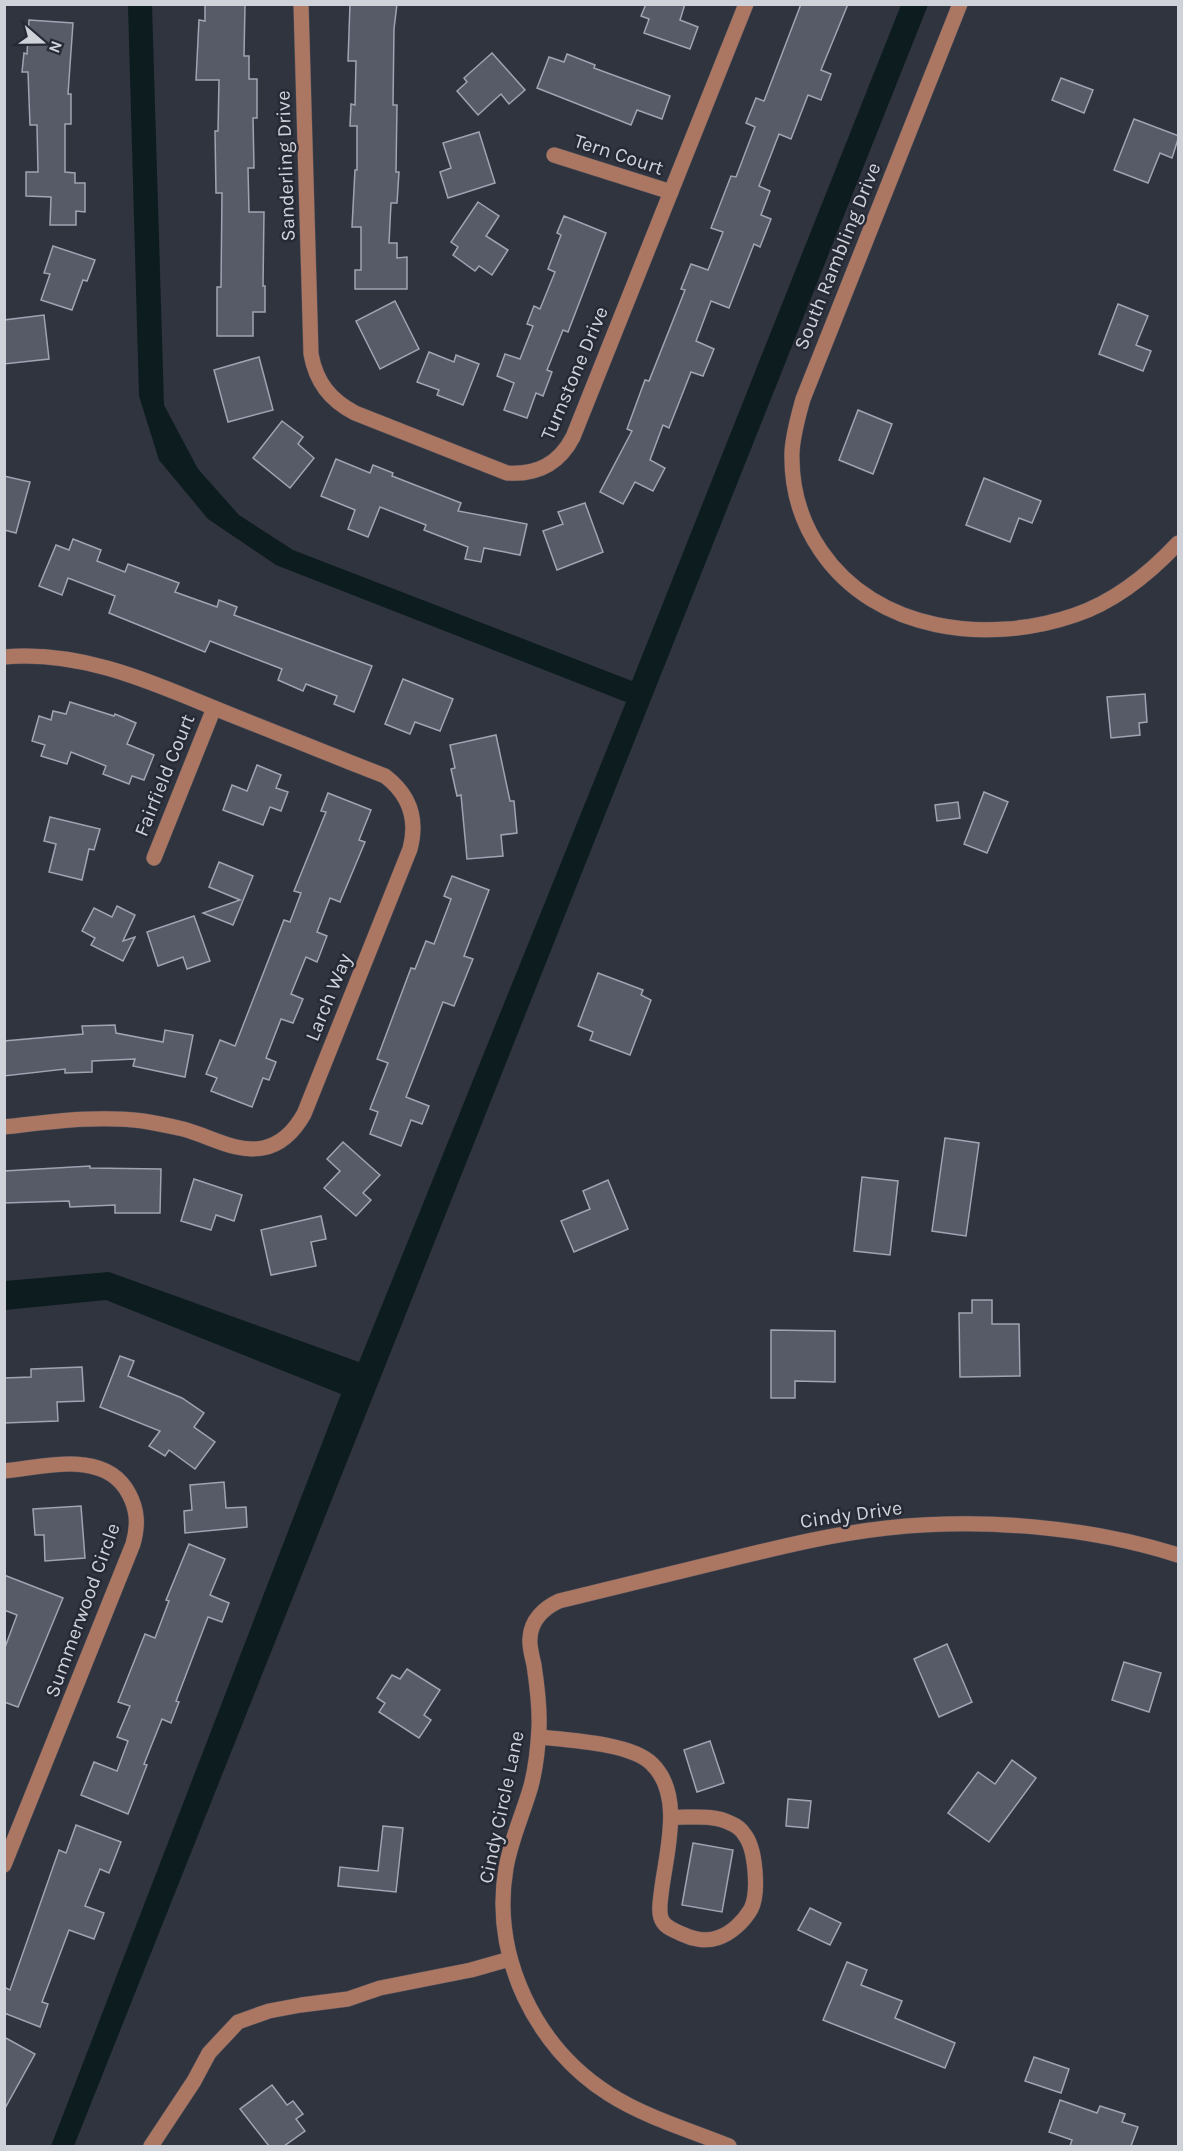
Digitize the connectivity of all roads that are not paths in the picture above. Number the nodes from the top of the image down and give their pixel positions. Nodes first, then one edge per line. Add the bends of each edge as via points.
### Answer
1 (301, 4) edge
2 (746, 4) edge
3 (960, 4) edge
4 (554, 155) dead end
5 (671, 192) junction
6 (310, 327) joint
7 (1179, 543) edge
8 (4, 657) edge
9 (214, 708) junction
10 (154, 858) dead end
11 (4, 1126) edge
12 (4, 1471) edge
13 (1179, 1555) edge
14 (538, 1615) joint
15 (539, 1737) junction
16 (672, 1817) junction
17 (4, 1866) edge
18 (510, 1959) junction
19 (151, 2146) edge
20 (729, 2146) edge

1 - 6 street, Sanderling Drive
2 - 5 street, Turnstone Drive
3 - 7 street, South Rambling Drive via 795,425 795,491 808,529 829,563 855,589 878,604 933,624 981,631 1045,624 1092,609 1134,584
4 - 5 street, Tern Court
5 - 6 street, Turnstone Drive via 573,437 558,459 534,472 507,472 344,407 318,379 311,354
8 - 9 street, Larch Way via 45,656 110,668
9 - 10 street, Fairfield Court
9 - 11 street, Larch Way via 385,777 405,795 414,821 410,849 298,1126 277,1143 242,1149 184,1129 136,1120
12 - 17 street, Summerwood Circle via 92,1465 119,1480 134,1503 137,1517 133,1544
13 - 14 street, Cindy Drive via 1057,1530 955,1524 887,1528 789,1545 571,1598 547,1606
14 - 15 street, Cindy Circle Lane via 530,1637
15 - 16 street via 625,1750 644,1757 663,1780
15 - 18 street, Cindy Circle Lane via 531,1786 506,1870 503,1901
16 - 16 street via 661,1893 662,1921 686,1936 716,1939 731,1931 752,1907 754,1870 749,1843 728,1821
18 - 19 street via 348,1998 269,2011 238,2022 209,2053
18 - 20 street, Cindy Circle Lane via 521,1992 542,2029 583,2075 636,2109

